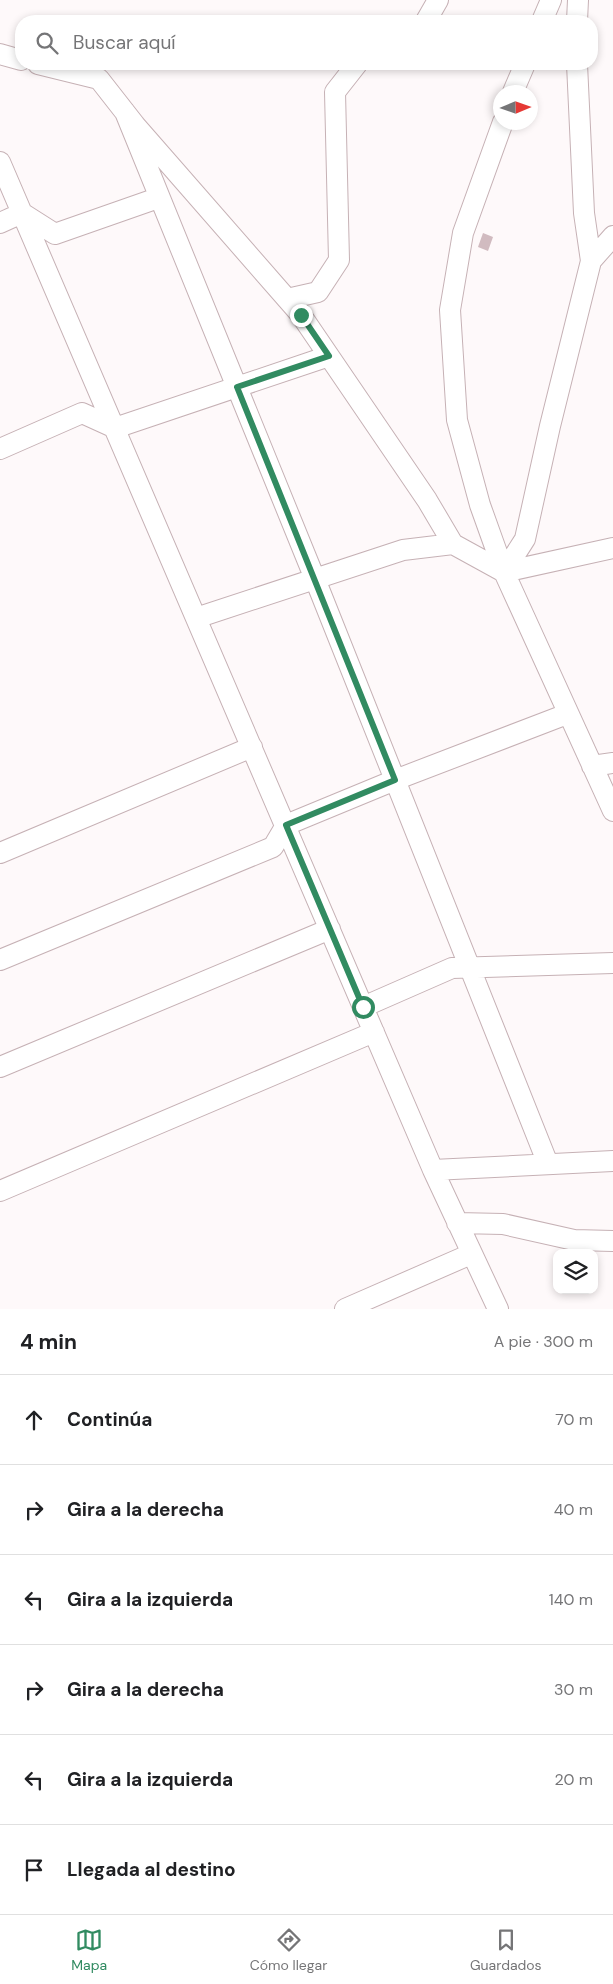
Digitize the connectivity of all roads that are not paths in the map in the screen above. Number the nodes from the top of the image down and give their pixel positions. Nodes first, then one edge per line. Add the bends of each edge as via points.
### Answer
1 (438, 0) edge
2 (550, 0) edge
3 (578, 0) edge
4 (429, 15) edge
5 (544, 15) edge
6 (578, 15) edge
7 (0, 54) edge
8 (15, 58) edge
9 (62, 70) edge
10 (352, 70) edge
11 (522, 70) edge
12 (577, 70) edge
13 (516, 85) edge
14 (125, 112) junction
15 (500, 130) edge
16 (0, 162) edge
17 (159, 196) junction
18 (22, 213) junction
19 (0, 223) edge
20 (613, 236) edge
21 (592, 261) junction
22 (287, 299) junction
23 (329, 356) junction
24 (237, 387) junction
25 (114, 428) junction
26 (0, 449) edge
27 (453, 544) junction
28 (613, 548) edge
29 (504, 572) junction
30 (315, 579) junction
31 (196, 618) junction
32 (568, 714) junction
33 (252, 747) junction
34 (613, 763) edge
35 (592, 766) junction
36 (395, 780) junction
37 (613, 811) edge
38 (286, 825) junction
39 (0, 853) edge
40 (330, 929) junction
41 (0, 960) edge
42 (613, 963) edge
43 (470, 968) junction
44 (363, 1007) junction
45 (374, 1032) junction
46 (0, 1066) edge
47 (613, 1161) edge
48 (548, 1164) junction
49 (433, 1170) junction
50 (0, 1191) edge
51 (456, 1223) junction
52 (613, 1241) edge
53 (471, 1254) junction
54 (345, 1309) edge
55 (498, 1309) edge

1 - 4 street
2 - 5 street
3 - 6 street
7 - 8 street
9 - 14 street via 99,79
10 - 22 street via 335,92 339,260 318,292
11 - 13 street
12 - 21 street via 584,213
14 - 17 street
14 - 22 street
15 - 29 street via 463,233 450,310 457,420 480,505
16 - 18 street
17 - 18 street via 55,234
17 - 24 street
18 - 19 street
18 - 25 street
20 - 21 street
21 - 29 street via 525,539
22 - 23 street
23 - 24 street
23 - 27 street via 427,500
24 - 25 street
24 - 30 street
25 - 26 street via 82,413
25 - 31 street
27 - 29 street
27 - 30 street via 403,550
28 - 29 street
29 - 32 street
30 - 31 street
30 - 36 street
31 - 33 street
32 - 35 street
32 - 36 street
33 - 38 street
33 - 39 street
34 - 35 street
35 - 37 street
36 - 38 street
36 - 43 street
38 - 40 street
38 - 41 street via 272,847
40 - 44 street
40 - 46 street
42 - 43 street
43 - 44 street via 452,968
43 - 48 street
44 - 45 street
45 - 49 street
45 - 50 street
47 - 48 street
48 - 49 street
49 - 51 street
51 - 52 street via 503,1224 574,1240
51 - 53 street
53 - 54 street
53 - 55 street

